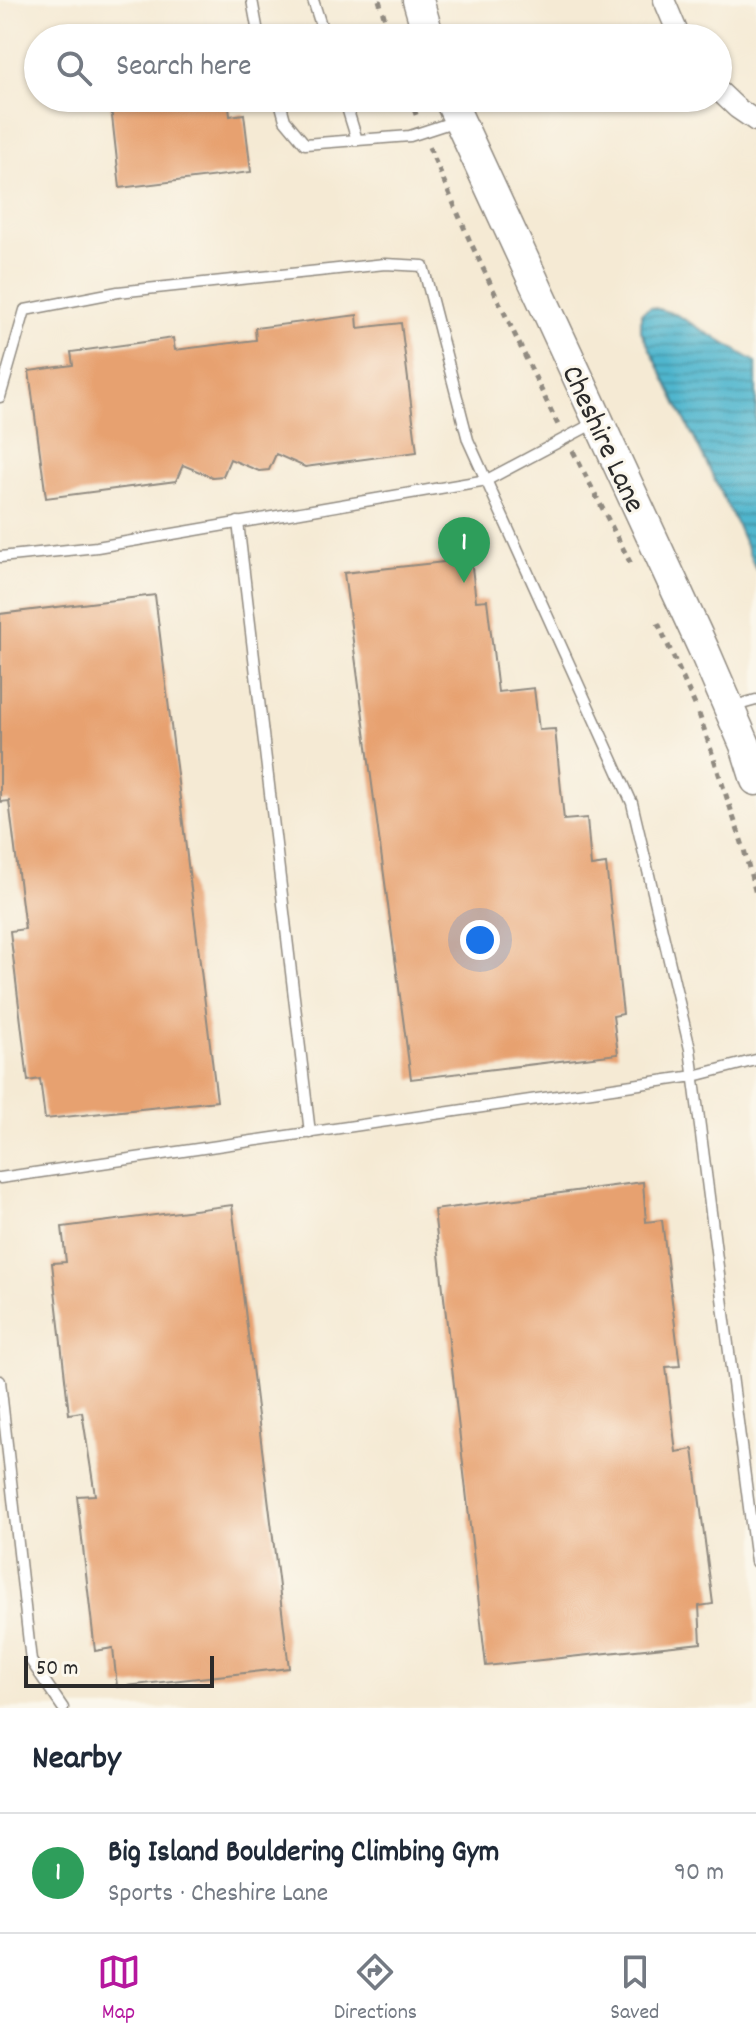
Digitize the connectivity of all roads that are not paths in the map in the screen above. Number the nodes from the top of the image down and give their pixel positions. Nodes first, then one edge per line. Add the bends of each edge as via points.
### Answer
1 (252, 0) edge
2 (313, 0) edge
3 (418, 0) edge
4 (664, 0) edge
5 (256, 24) edge
6 (321, 24) edge
7 (425, 24) edge
8 (674, 24) edge
9 (732, 103) edge
10 (283, 112) edge
11 (348, 112) edge
12 (450, 112) edge
13 (455, 112) edge
14 (756, 121) edge
15 (357, 140) junction
16 (0, 397) edge
17 (597, 421) junction
18 (487, 480) junction
19 (238, 522) junction
20 (0, 557) edge
21 (742, 704) edge
22 (756, 780) edge
23 (756, 1060) edge
24 (694, 1076) junction
25 (310, 1133) junction
26 (0, 1178) edge
27 (0, 1381) edge
28 (756, 1562) edge
29 (63, 1708) edge

1 - 5 lane
2 - 6 lane
3 - 7 street
4 - 8 street
9 - 14 street
10 - 15 lane via 305,144
11 - 15 lane
12 - 15 lane via 410,136
13 - 17 street, Cheshire Lane
16 - 18 lane via 25,310 118,292 385,264 423,266 468,440
17 - 18 lane
17 - 21 street, Cheshire Lane
18 - 19 lane
18 - 24 lane via 632,803
19 - 20 lane via 97,547
19 - 25 lane
21 - 22 street, Cheshire Lane
23 - 24 lane
24 - 25 lane
24 - 28 lane
25 - 26 lane
27 - 29 lane via 31,1661

